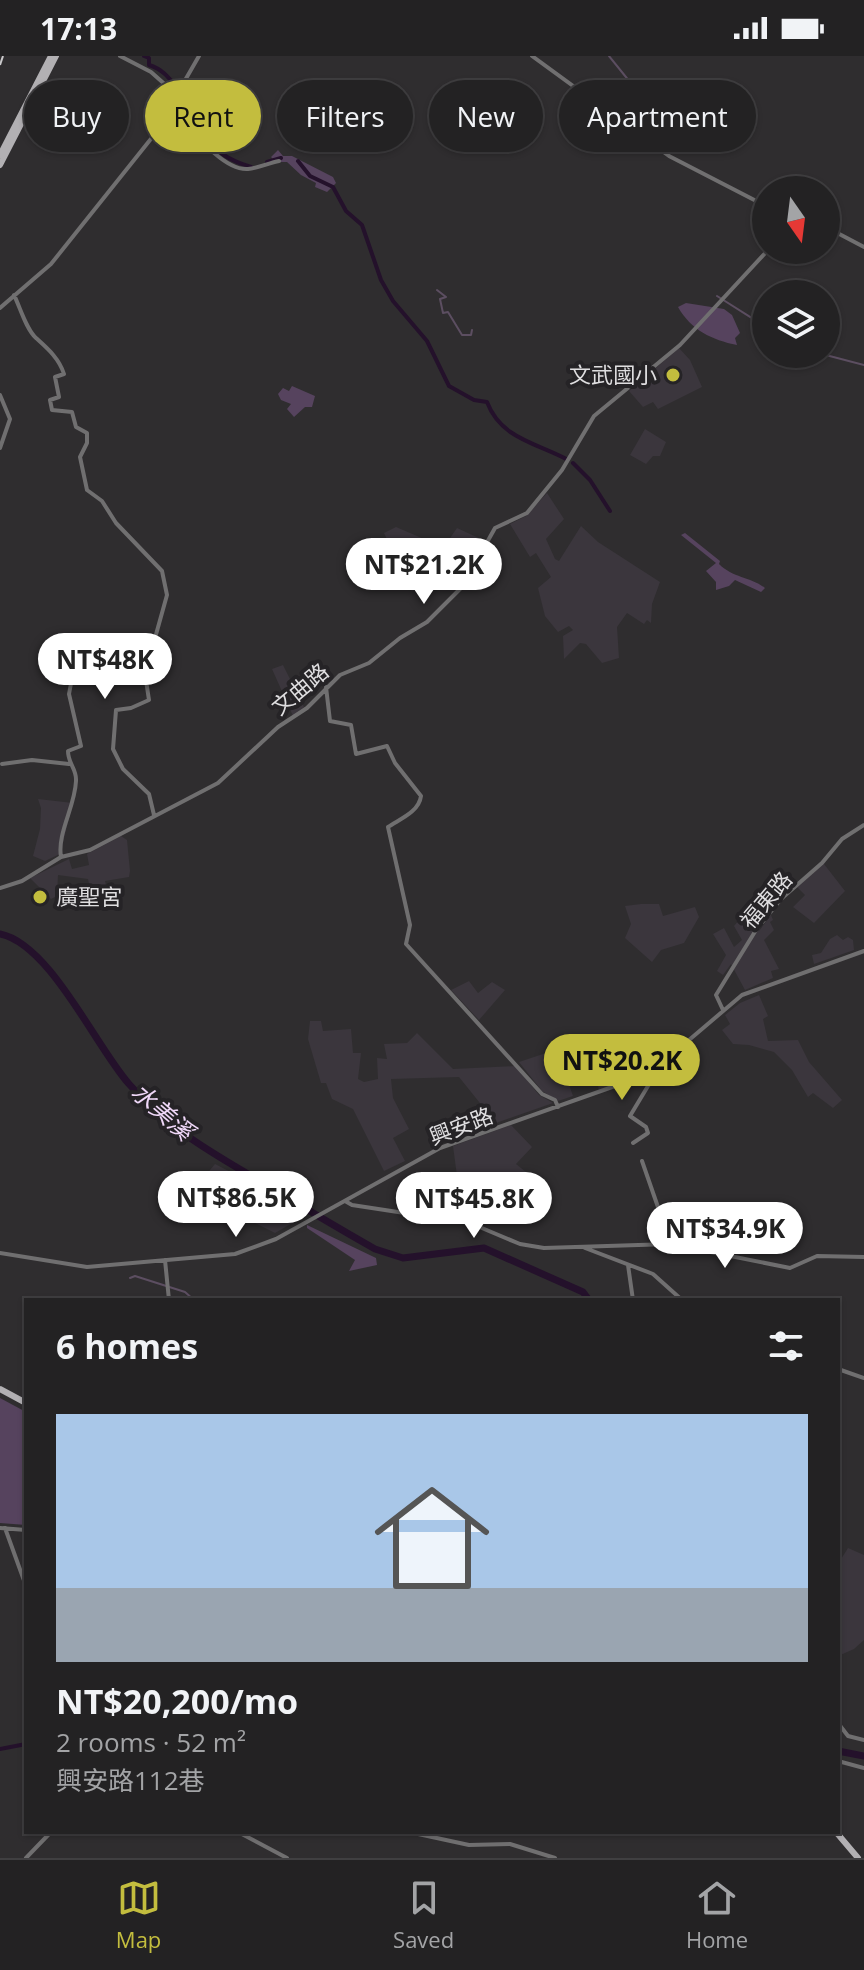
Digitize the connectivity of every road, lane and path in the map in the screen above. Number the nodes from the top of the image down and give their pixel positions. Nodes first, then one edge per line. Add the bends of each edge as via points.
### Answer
1 (54, 56) edge
2 (120, 56) edge
3 (199, 56) edge
4 (532, 56) edge
5 (162, 80) edge
6 (186, 80) edge
7 (19, 124) junction
8 (145, 146) edge
9 (213, 152) edge
10 (0, 155) edge
11 (279, 161) dead end
12 (0, 165) edge
13 (752, 199) edge
14 (840, 234) edge
15 (864, 247) edge
16 (755, 264) edge
17 (14, 295) junction
18 (0, 308) edge
19 (0, 395) edge
20 (0, 448) edge
21 (81, 671) dead end
22 (326, 687) junction
23 (2, 764) dead end
24 (69, 764) junction
25 (154, 815) junction
26 (864, 825) edge
27 (61, 857) junction
28 (0, 888) edge
29 (864, 951) edge
30 (723, 1010) junction
31 (654, 1071) junction
32 (558, 1107) junction
33 (633, 1143) dead end
34 (642, 1161) dead end
35 (352, 1198) junction
36 (345, 1201) junction
37 (362, 1207) junction
38 (681, 1245) junction
39 (583, 1247) junction
40 (0, 1253) edge
41 (864, 1257) edge
42 (165, 1260) junction
43 (628, 1265) junction
44 (169, 1298) edge
45 (633, 1298) edge
46 (680, 1298) edge
47 (840, 1370) edge
48 (864, 1378) edge
49 (0, 1389) edge
50 (24, 1402) edge
51 (2, 1528) edge
52 (24, 1530) edge
53 (24, 1581) edge
54 (840, 1726) edge
55 (864, 1740) edge
56 (840, 1762) edge
57 (864, 1768) edge
58 (49, 1834) edge
59 (242, 1834) edge
60 (418, 1834) edge
61 (838, 1834) edge
62 (26, 1858) edge
63 (287, 1858) edge
64 (555, 1858) edge
65 (858, 1858) edge

1 - 7 main road
2 - 5 street
3 - 6 street
4 - 13 street via 669,156
7 - 10 main road
7 - 12 main road
8 - 17 street via 51,264
9 - 11 street via 245,170
14 - 15 street
16 - 22 street, 文曲路 via 680,345 594,416 562,470 527,513 489,534 470,574 443,606 376,658
17 - 18 street
17 - 25 street via 34,337 44,341 64,374 55,377 59,397 50,400 52,410 72,412 76,427 87,433 80,457 87,490 162,571 167,595 145,674 149,700 116,710 113,738 118,763 149,794
19 - 20 street via 10,419
21 - 24 street via 73,673 69,689 81,746 68,751
22 - 25 street, 文曲路 via 218,783
22 - 32 street via 330,721 351,725 356,754 387,746 421,796 406,816 388,827 411,929 404,941
23 - 24 street
24 - 27 street via 77,779
25 - 27 street, 文曲路 via 90,850
26 - 30 street, 福東路 via 838,842 761,922 716,995
27 - 28 street, 文曲路 via 25,880
29 - 30 street, 興安路 via 742,995
30 - 31 street, 興安路
31 - 32 street, 興安路
31 - 33 street via 630,1116 648,1133
32 - 35 street, 興安路 via 440,1148
34 - 38 street via 659,1210 675,1217
35 - 36 street, 興安路
35 - 37 street
36 - 37 street
36 - 42 street, 興安路 via 248,1251
37 - 39 street via 470,1223 520,1244
38 - 39 street
38 - 41 street via 790,1268 817,1256
39 - 43 street
40 - 42 street via 87,1267
42 - 44 street
43 - 45 street
43 - 46 street via 653,1274
47 - 48 street
49 - 50 main road
51 - 52 street
51 - 53 street
54 - 55 street via 848,1736
56 - 57 street
58 - 62 street
59 - 63 street
60 - 64 street via 469,1845 510,1844
61 - 65 main road

